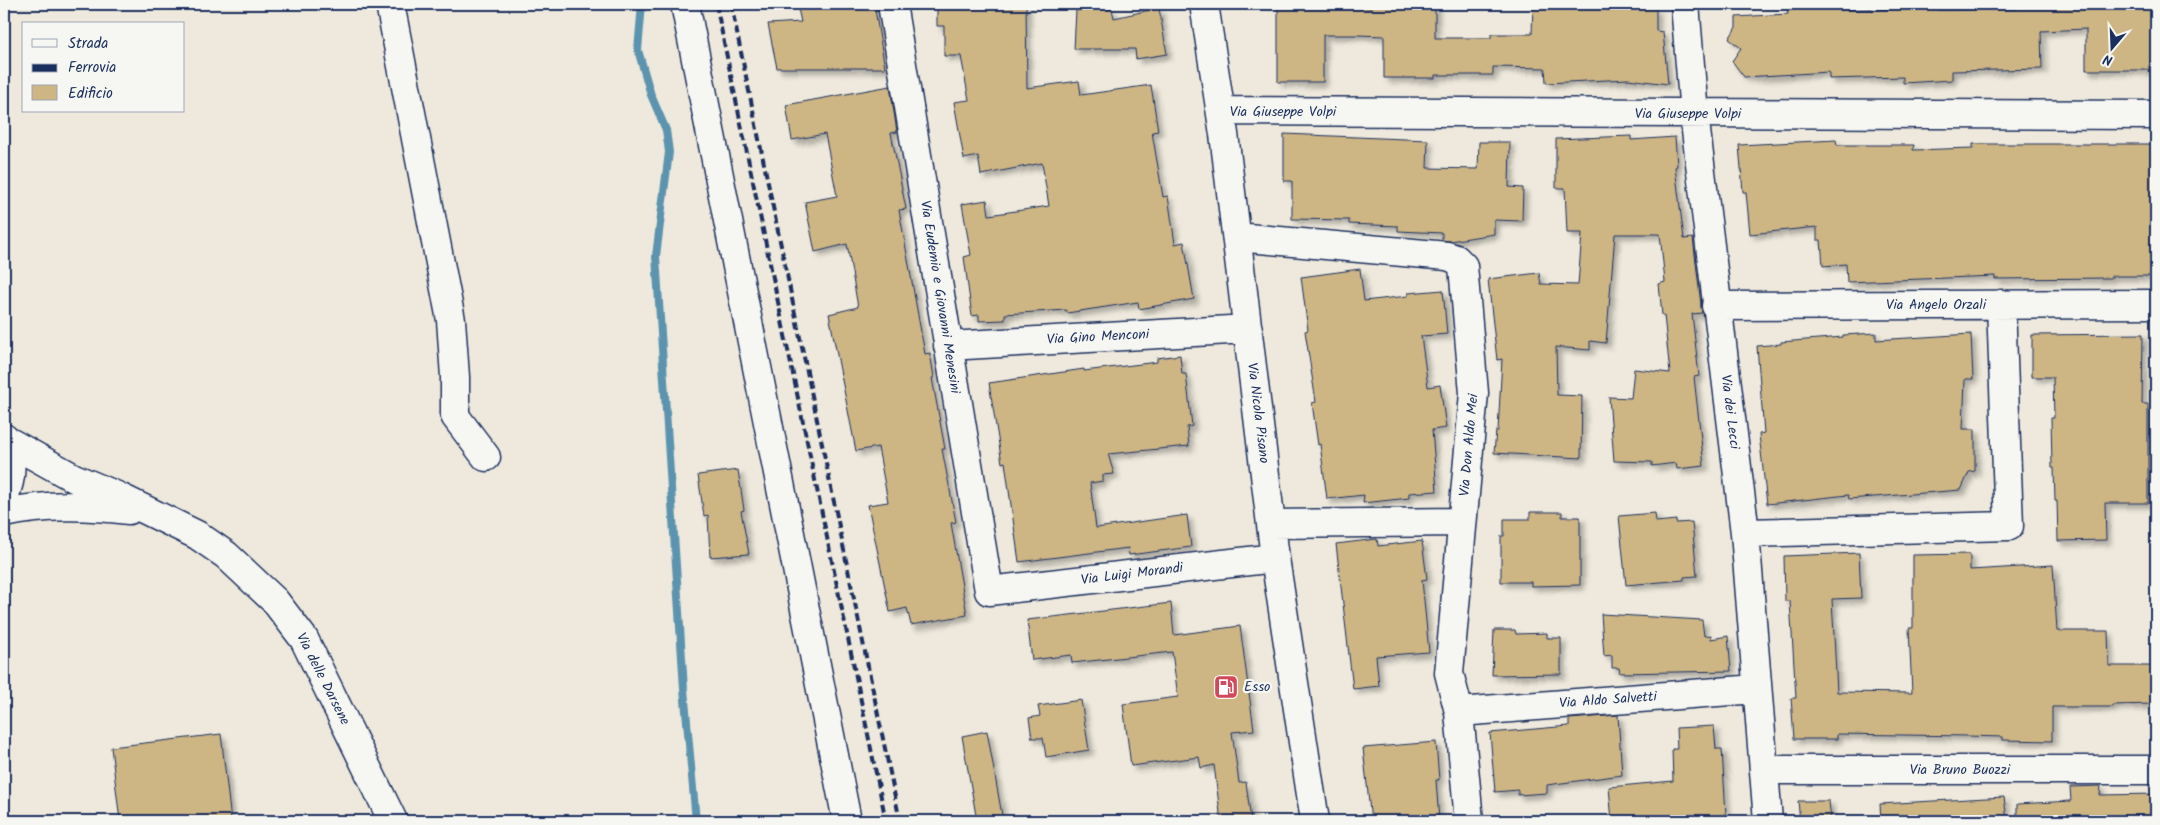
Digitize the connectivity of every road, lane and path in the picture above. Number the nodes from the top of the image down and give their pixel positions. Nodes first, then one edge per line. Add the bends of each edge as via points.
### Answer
1 (390, 4) edge
2 (685, 4) edge
3 (892, 4) edge
4 (1204, 4) edge
5 (1685, 4) edge
6 (1221, 111) junction
7 (1694, 114) junction
8 (2156, 115) edge
9 (1238, 237) junction
10 (2000, 304) junction
11 (2156, 304) edge
12 (1716, 306) junction
13 (1248, 329) junction
14 (948, 346) junction
15 (4, 438) edge
16 (486, 457) dead end
17 (4, 496) edge
18 (148, 511) junction
19 (4, 513) edge
20 (1462, 522) junction
21 (1272, 524) junction
22 (1745, 533) junction
23 (1274, 558) junction
24 (989, 590) joint
25 (1756, 689) junction
26 (1459, 712) junction
27 (1764, 770) junction
28 (2156, 770) edge
29 (393, 821) edge
30 (847, 821) edge
31 (1315, 821) edge
32 (1469, 821) edge
33 (1768, 821) edge

1 - 16 street via 450,320 455,416
2 - 30 street
3 - 14 street, Via Eudemio e Giovanni Menesini
4 - 6 street, Via Nicola Pisano
5 - 7 street, Via dei Lecci
6 - 7 street, Via Giuseppe Volpi
6 - 9 street, Via Nicola Pisano
7 - 8 street, Via Giuseppe Volpi
7 - 12 street, Via dei Lecci
9 - 13 street, Via Nicola Pisano
9 - 20 street, Via Don Aldo Mei via 1447,256 1463,266 1474,393
10 - 11 street, Via Angelo Orzali
10 - 12 street, Via Angelo Orzali
10 - 22 street via 2008,526
12 - 22 street, Via dei Lecci
13 - 14 street, Via Gino Menconi
13 - 21 street, Via Nicola Pisano
14 - 24 street, Via Eudemio e Giovanni Menesini
15 - 17 street via 10,468
15 - 18 street, Via delle Darsene via 74,478
18 - 19 street, Via delle Darsene via 72,504
18 - 29 street, Via delle Darsene via 197,535 226,555 275,601 292,622 304,639
20 - 21 street
20 - 26 street, Via Don Aldo Mei via 1449,673
21 - 23 street, Via Nicola Pisano
22 - 25 street, Via dei Lecci
23 - 24 street, Via Luigi Morandi
23 - 31 street, Via Nicola Pisano
25 - 26 street, Via Aldo Salvetti
25 - 27 street, Via dei Lecci
26 - 32 street, Via Don Aldo Mei
27 - 28 street, Via Bruno Buozzi
27 - 33 street, Via dei Lecci

